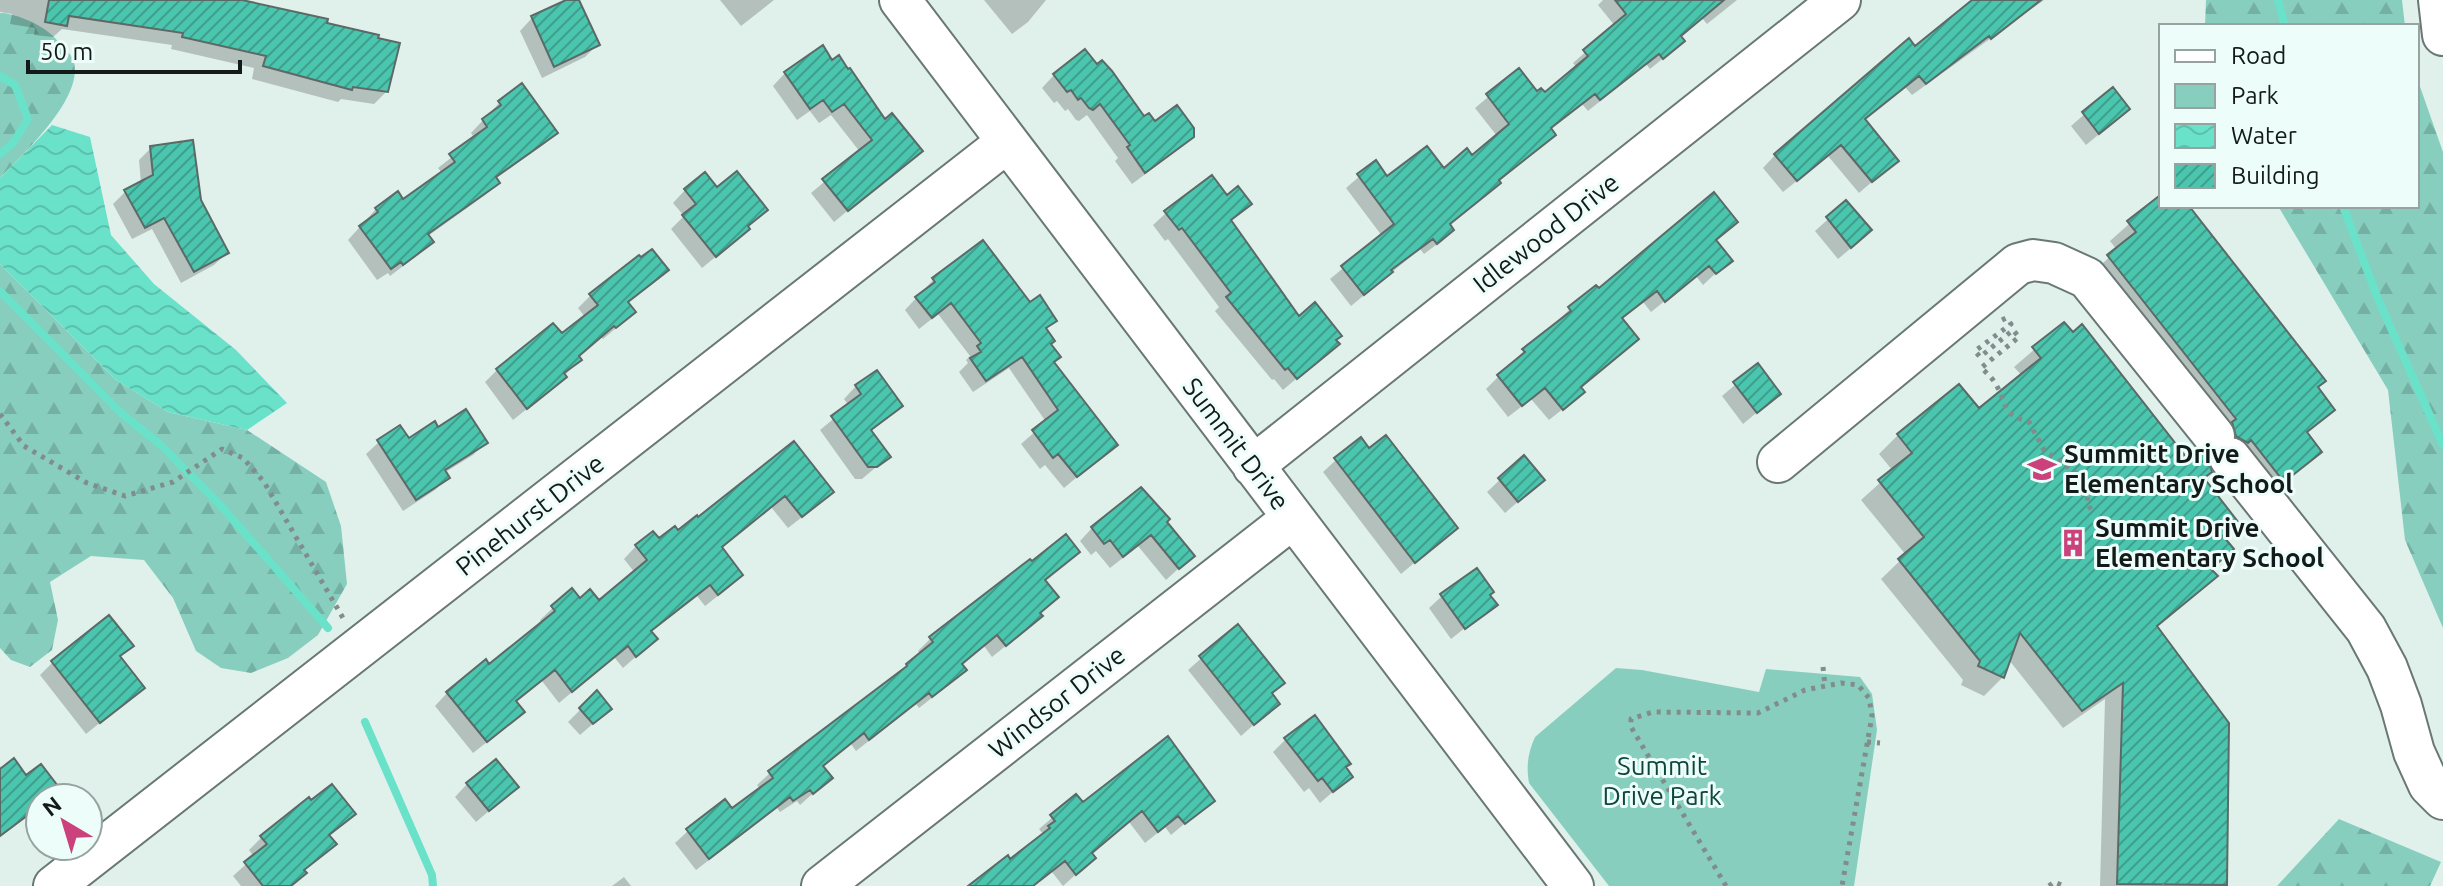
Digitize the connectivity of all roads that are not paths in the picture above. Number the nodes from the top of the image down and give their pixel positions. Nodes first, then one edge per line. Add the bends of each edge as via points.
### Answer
1 (900, 0) edge
2 (1840, 0) edge
3 (2439, 0) edge
4 (2443, 35) edge
5 (1006, 143) junction
6 (1778, 462) dead end
7 (1253, 466) junction
8 (1293, 518) junction
9 (2443, 799) edge
10 (54, 886) edge
11 (822, 886) edge
12 (1573, 886) edge

1 - 5 street, Summit Drive
2 - 7 street, Idlewood Drive
3 - 4 street
5 - 7 street, Summit Drive
5 - 10 street, Pinehurst Drive
6 - 9 street via 2018,264 2054,263 2087,278 2366,629 2387,668 2414,752 2429,785
7 - 8 street, Summit Drive
8 - 11 street, Windsor Drive
8 - 12 street, Summit Drive

